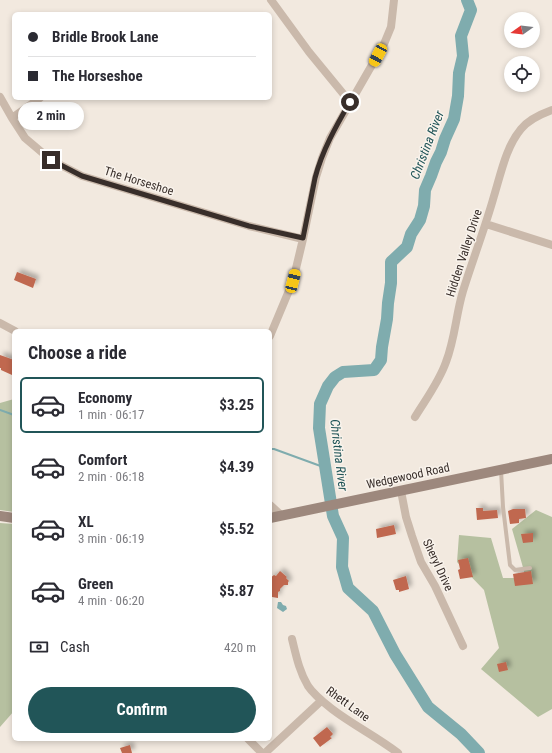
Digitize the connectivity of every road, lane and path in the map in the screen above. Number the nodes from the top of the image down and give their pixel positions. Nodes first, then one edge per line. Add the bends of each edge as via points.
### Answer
1 (271, 0) edge
2 (394, 0) edge
3 (0, 97) edge
4 (37, 100) edge
5 (350, 102) junction
6 (552, 110) edge
7 (12, 118) junction
8 (486, 224) junction
9 (303, 238) junction
10 (552, 245) edge
11 (0, 323) edge
12 (12, 329) edge
13 (272, 331) edge
14 (415, 417) dead end
15 (552, 459) edge
16 (501, 470) junction
17 (401, 491) junction
18 (272, 506) edge
19 (281, 515) junction
20 (0, 516) edge
21 (272, 517) edge
22 (12, 518) edge
23 (530, 568) dead end
24 (292, 639) dead end
25 (463, 646) dead end
26 (321, 701) junction
27 (250, 741) edge
28 (263, 753) edge
29 (398, 753) edge

1 - 5 street
2 - 5 street via 390,27 384,44
3 - 7 street, The Horseshoe
4 - 7 street
5 - 9 street via 322,158
6 - 8 street, Hidden Valley Drive via 531,120 515,138 508,152
7 - 9 street, The Horseshoe via 25,138 51,160 82,176 249,226
8 - 10 street
8 - 14 street, Hidden Valley Drive via 463,292 446,362
9 - 13 street via 293,281
11 - 12 street
15 - 16 street, Wedgewood Road
16 - 17 street, Wedgewood Road
16 - 23 lane via 510,565 515,570
17 - 19 street, Wedgewood Road
17 - 25 street, Sheryl Drive via 406,517 421,562
18 - 19 street
19 - 21 street, Wedgewood Road
20 - 22 street
24 - 26 street, Rhett Lane via 302,674
26 - 28 street
26 - 29 street, Rhett Lane
27 - 28 street

